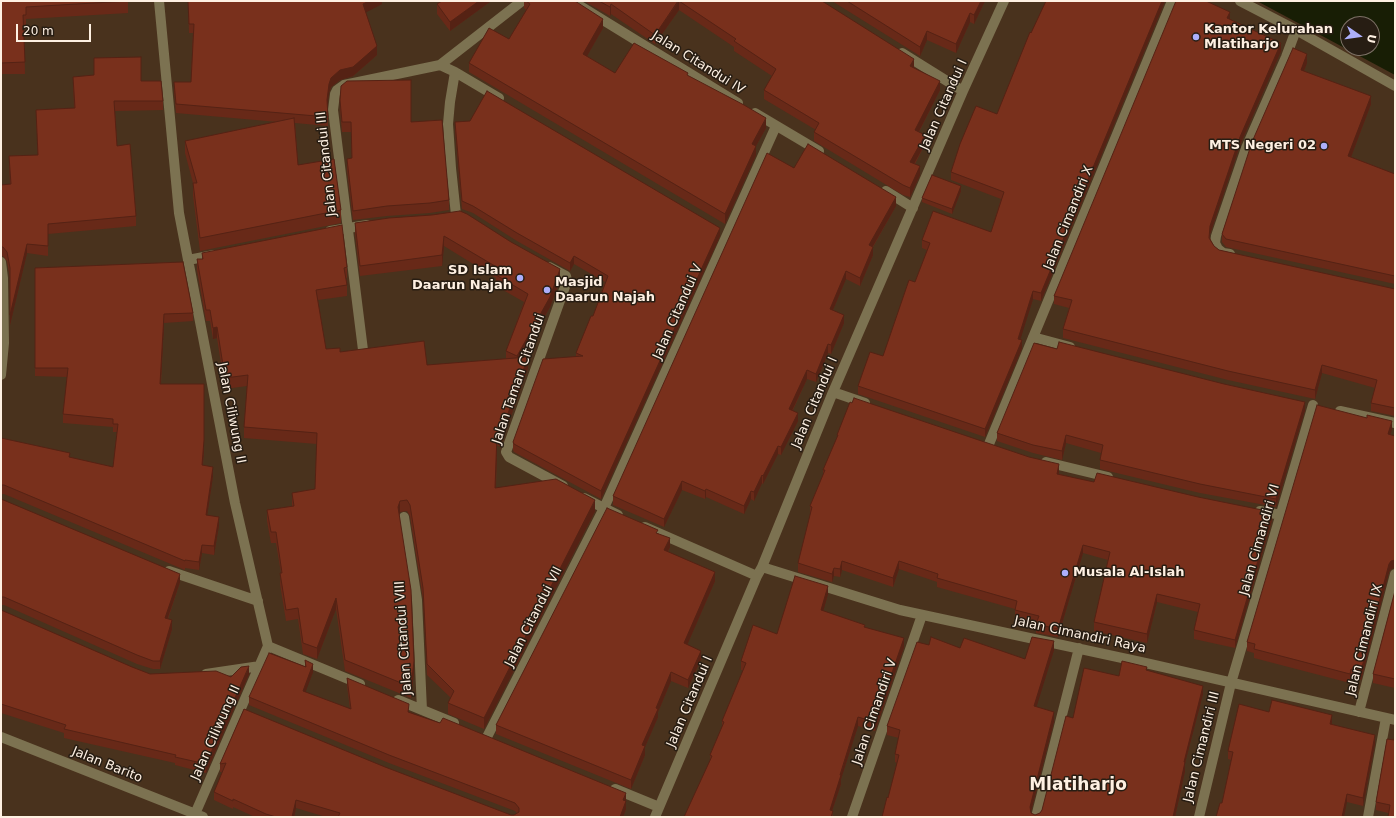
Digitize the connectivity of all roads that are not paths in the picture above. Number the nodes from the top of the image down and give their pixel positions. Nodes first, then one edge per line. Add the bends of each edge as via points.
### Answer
1 (159, 1) edge
2 (522, 1) edge
3 (572, 1) edge
4 (1004, 1) edge
5 (1172, 1) edge
6 (1240, 1) edge
7 (1296, 30) junction
8 (893, 47) edge
9 (440, 66) junction
10 (455, 72) junction
11 (1395, 86) edge
12 (963, 91) junction
13 (509, 104) edge
14 (776, 126) junction
15 (824, 154) edge
16 (879, 187) edge
17 (913, 208) junction
18 (443, 217) edge
19 (375, 224) edge
20 (347, 228) junction
21 (317, 234) edge
22 (226, 252) edge
23 (1238, 256) edge
24 (188, 260) junction
25 (1, 262) edge
26 (540, 262) edge
27 (1033, 337) junction
28 (1080, 349) edge
29 (363, 350) edge
30 (1, 375) edge
31 (833, 392) junction
32 (878, 407) edge
33 (1395, 423) edge
34 (988, 444) edge
35 (509, 458) joint
36 (1038, 461) edge
37 (1115, 479) edge
38 (604, 508) junction
39 (1251, 509) edge
40 (1281, 515) junction
41 (404, 517) edge
42 (159, 567) edge
43 (760, 571) junction
44 (1395, 574) edge
45 (258, 601) junction
46 (922, 615) junction
47 (268, 646) junction
48 (1079, 648) junction
49 (260, 666) junction
50 (197, 675) edge
51 (1231, 683) junction
52 (371, 688) edge
53 (385, 695) edge
54 (422, 710) junction
55 (1359, 712) junction
56 (1390, 719) edge
57 (465, 728) edge
58 (1, 737) edge
59 (487, 737) edge
60 (609, 787) edge
61 (659, 807) junction
62 (199, 815) edge
63 (655, 817) edge
64 (852, 817) edge
65 (1036, 817) edge
66 (1199, 817) edge
67 (1368, 817) edge

1 - 24 street, Jalan Ciliwung II via 179,213
2 - 9 street, Jalan Citandui III
3 - 14 street, Jalan Citandui IV
4 - 12 street, Jalan Citandui I
5 - 27 street, Jalan Cimandiri X
6 - 7 street
7 - 11 street
7 - 23 street via 1246,148 1216,236 1215,243 1218,249 1223,253
8 - 12 street
9 - 10 street
9 - 20 street, Jalan Citandui III via 360,81 344,85 337,90 333,110
10 - 13 street
10 - 18 street via 448,124 451,168 460,215
12 - 17 street, Jalan Citandui I
14 - 15 street, Jalan Citandui IV
14 - 38 street, Jalan Citandui V via 725,231
16 - 17 street
17 - 31 street, Jalan Citandui I
19 - 20 street
20 - 21 street
20 - 29 street, Jalan Citandui III
22 - 24 street
24 - 45 street, Jalan Ciliwung II via 235,503
25 - 30 street via 4,343
26 - 35 street, Jalan Taman Citandui via 566,276 567,281 506,450
27 - 28 street
27 - 34 street, Jalan Cimandiri X
31 - 32 street
31 - 43 street, Jalan Citandui I
33 - 40 street, Jalan Cimandiri VI via 1317,406
35 - 38 street, Jalan Cimandiri Raya
36 - 37 street
38 - 43 street, Jalan Cimandiri Raya
38 - 59 street, Jalan Citandui VII
39 - 40 street
40 - 51 street, Jalan Cimandiri VI
41 - 54 street, Jalan Citandui VIII via 417,600
42 - 45 street
43 - 46 street, Jalan Cimandiri Raya
43 - 61 street, Jalan Citandui I
44 - 55 street, Jalan Cimandiri IX
45 - 47 street, Jalan Ciliwung II
46 - 48 street, Jalan Cimandiri Raya
46 - 64 street, Jalan Cimandiri V
47 - 49 street, Jalan Ciliwung II
47 - 52 street
48 - 51 street, Jalan Cimandiri Raya
48 - 65 street
49 - 50 street
49 - 62 street, Jalan Ciliwung II via 244,711
51 - 55 street, Jalan Cimandiri Raya
51 - 66 street, Jalan Cimandiri III
53 - 54 street
54 - 57 street
55 - 56 street, Jalan Cimandiri Raya
56 - 67 street
58 - 62 street, Jalan Barito
60 - 61 street
61 - 63 street, Jalan Citandui I

